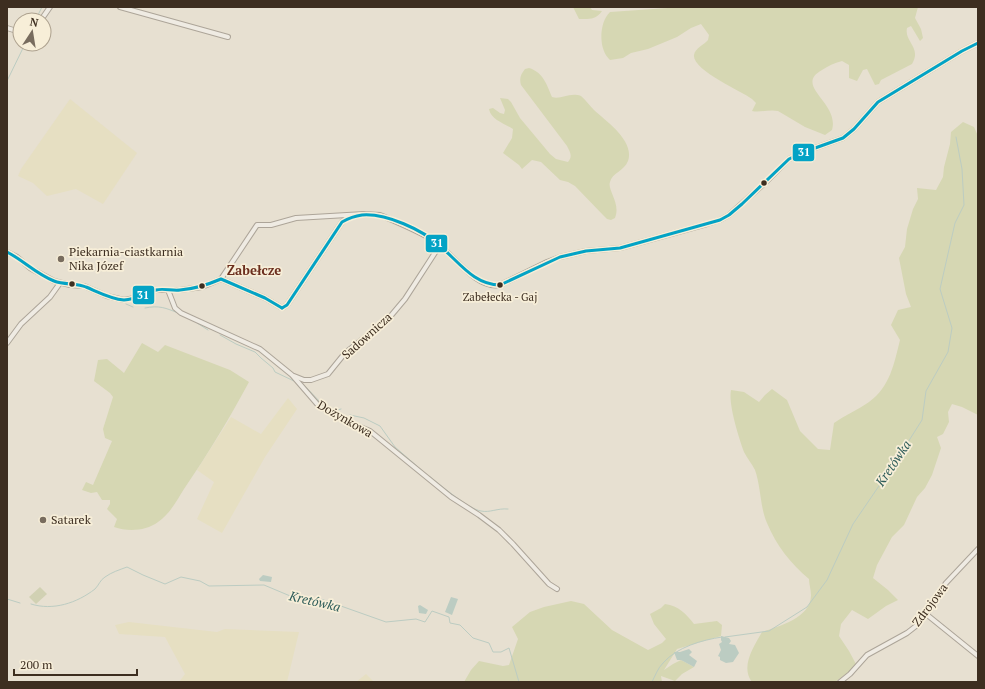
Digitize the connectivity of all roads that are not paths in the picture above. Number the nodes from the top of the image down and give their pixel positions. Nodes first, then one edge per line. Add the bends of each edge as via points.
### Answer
1 (120, 7) edge
2 (228, 37) dead end
3 (978, 43) edge
4 (350, 216) junction
5 (440, 246) junction
6 (7, 252) edge
7 (222, 279) junction
8 (60, 283) junction
9 (168, 290) junction
10 (7, 343) edge
11 (292, 375) junction
12 (978, 549) edge
13 (557, 589) dead end
14 (926, 614) junction
15 (978, 656) edge
16 (840, 682) edge

1 - 2 street
3 - 5 street via 878,102 843,138 789,159 742,204 720,220 620,248 586,251 560,257 500,286 488,285 477,279
4 - 5 street via 380,215 418,232
4 - 7 street via 296,218 257,226
4 - 7 street via 342,222 282,308
5 - 11 street, Sadownicza via 393,314 345,353 328,374 311,380
6 - 8 street via 41,275
7 - 9 street via 202,287
8 - 9 street via 84,286 124,300 156,290
8 - 10 street via 50,297 21,324
9 - 11 street, Dożynkowa via 175,308 181,313 254,346
11 - 13 street, Dożynkowa via 318,405 341,419 370,431 451,496 499,530 549,584
12 - 14 street, Zdrojowa via 946,583
14 - 15 street
14 - 16 street, Zdrojowa via 907,633 867,655

